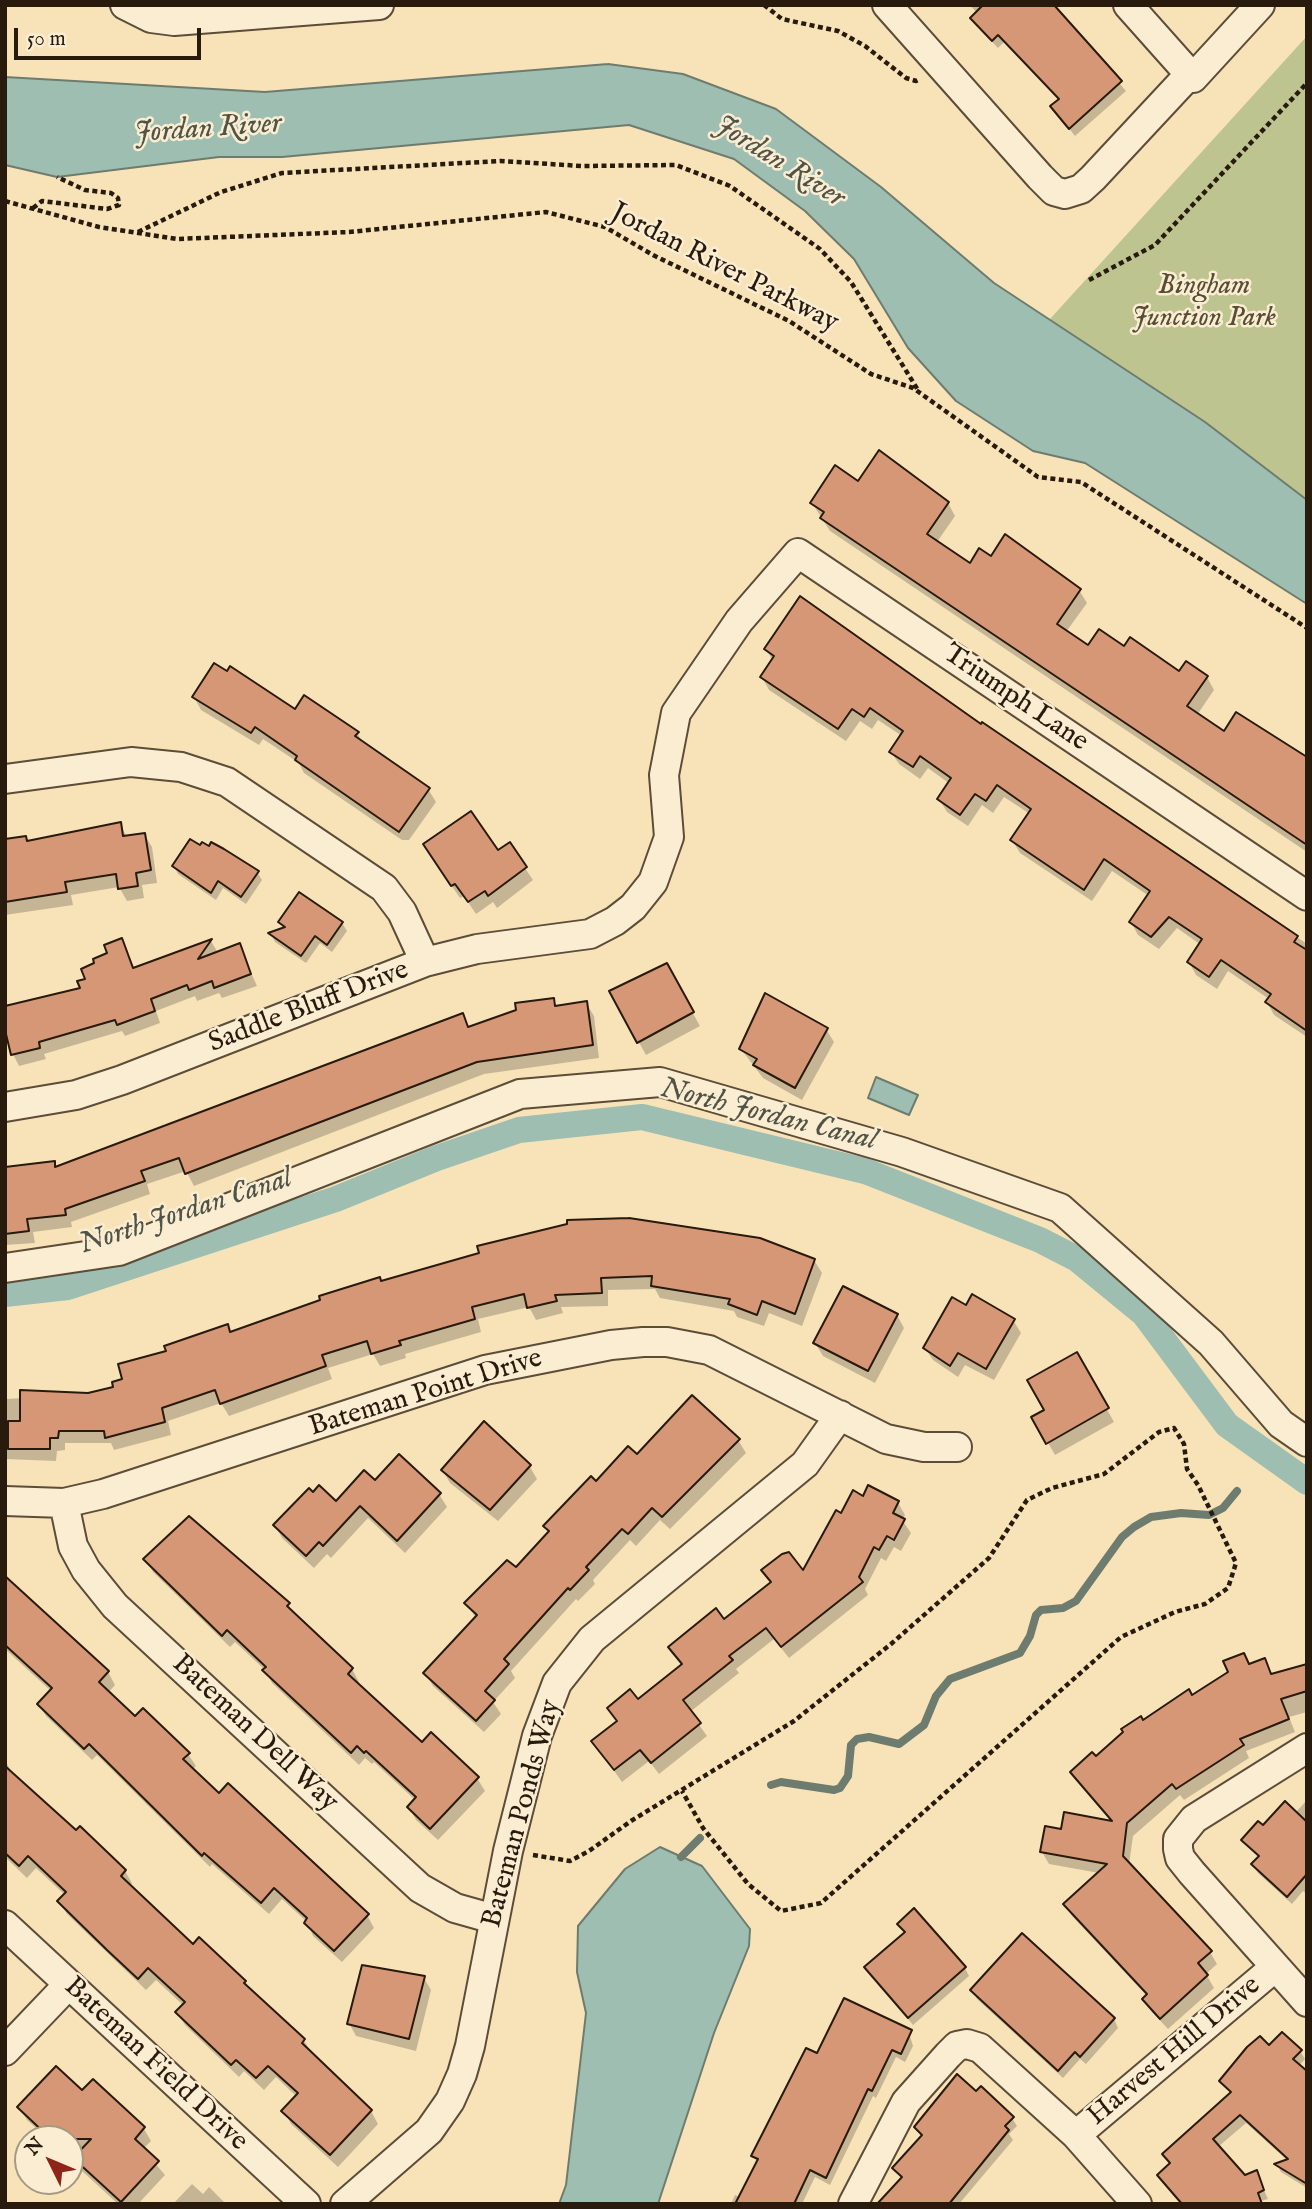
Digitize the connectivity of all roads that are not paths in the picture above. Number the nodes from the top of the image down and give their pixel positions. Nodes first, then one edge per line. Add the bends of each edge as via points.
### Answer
1 (125, 5) edge
2 (379, 5) edge
3 (887, 5) edge
4 (1128, 5) edge
5 (1260, 5) edge
6 (1191, 77) junction
7 (5, 779) edge
8 (1307, 896) edge
9 (615, 922) joint
10 (425, 962) junction
11 (5, 1107) edge
12 (5, 1268) edge
13 (840, 1415) junction
14 (1307, 1442) edge
15 (957, 1447) dead end
16 (5, 1501) edge
17 (64, 1503) junction
18 (1307, 1748) edge
19 (494, 1919) junction
20 (5, 1925) edge
21 (1274, 1968) junction
22 (68, 1985) junction
23 (1307, 2002) edge
24 (5, 2051) edge
25 (1076, 2135) junction
26 (306, 2204) edge
27 (345, 2204) edge
28 (853, 2204) edge
29 (1137, 2204) edge

1 - 2 street via 151,18 174,21
3 - 6 street via 1040,177 1054,191 1065,194 1081,190
4 - 6 street
5 - 6 street
7 - 10 street via 131,762 181,767 227,782 384,888 402,912
8 - 9 street, Triumph Lane via 798,553 739,621 676,713 664,775 669,837 653,883
9 - 10 street, Saddle Bluff Drive via 590,933 477,949
10 - 11 street, Saddle Bluff Drive via 122,1080 76,1095
12 - 14 street via 119,1251 520,1094 660,1082 902,1152 1060,1208 1211,1343 1281,1424
13 - 15 street, Bateman Point Drive via 886,1438 924,1447
13 - 17 street, Bateman Point Drive via 709,1350 667,1342 611,1345 485,1370 146,1482
13 - 19 street, Bateman Ponds Way via 805,1464 616,1618 572,1661 546,1708
16 - 17 street, Bateman Point Drive
17 - 19 street, Bateman Dell Way via 74,1546 86,1570 115,1606 420,1888 437,1900
18 - 21 street via 1209,1808 1178,1839 1180,1858
19 - 27 street, Bateman Ponds Way via 470,2046 450,2101 419,2141
20 - 22 street, Bateman Field Drive
21 - 23 street
21 - 25 street, Harvest Hill Drive
22 - 24 street
22 - 26 street, Bateman Field Drive
25 - 28 street via 980,2048 957,2046 906,2102
25 - 29 street

